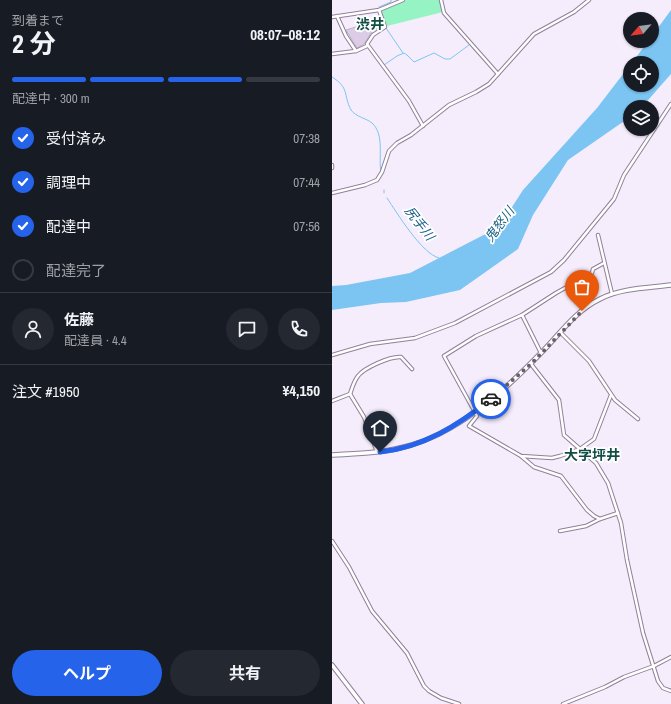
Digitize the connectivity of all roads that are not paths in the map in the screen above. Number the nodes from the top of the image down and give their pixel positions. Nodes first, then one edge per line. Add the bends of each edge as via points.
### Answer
1 (403, 0) edge
2 (441, 0) edge
3 (589, 0) edge
4 (379, 10) junction
5 (332, 16) edge
6 (337, 16) junction
7 (367, 46) junction
8 (356, 51) junction
9 (332, 54) edge
10 (498, 74) junction
11 (671, 104) edge
12 (423, 126) junction
13 (332, 194) edge
14 (598, 235) dead end
15 (604, 263) junction
16 (671, 285) edge
17 (612, 294) junction
18 (522, 315) junction
19 (560, 333) junction
20 (541, 353) junction
21 (332, 355) edge
22 (531, 364) junction
23 (412, 369) dead end
24 (350, 394) junction
25 (611, 394) junction
26 (332, 401) edge
27 (474, 412) junction
28 (638, 419) dead end
29 (580, 449) junction
30 (377, 452) junction
31 (332, 455) edge
32 (521, 456) junction
33 (618, 513) junction
34 (600, 519) junction
35 (560, 531) dead end
36 (332, 541) edge
37 (671, 657) edge
38 (332, 666) edge
39 (654, 666) junction
40 (671, 691) edge
41 (362, 704) edge
42 (459, 704) edge
43 (563, 704) edge

1 - 4 street
2 - 10 street via 444,13
3 - 10 street via 534,34
4 - 6 street
4 - 7 street via 385,27 369,39
5 - 6 street
6 - 8 street
7 - 8 street
7 - 12 street via 409,101
8 - 9 street
10 - 12 street via 489,84 449,105
11 - 21 street via 624,175 614,199 564,260 551,272 455,323 415,338 370,344
12 - 13 street via 389,151 377,180
14 - 15 street
15 - 17 street
15 - 18 street via 593,269 592,273
16 - 17 main road
17 - 19 main road via 585,308
18 - 20 street
18 - 27 street via 476,336 444,356
19 - 20 main road
19 - 25 street via 589,362
20 - 22 main road
22 - 27 main road via 508,386
22 - 29 street via 559,400 564,434
23 - 24 street via 401,357 385,361 362,372
24 - 26 street
24 - 30 street via 364,417
25 - 28 street via 621,406
25 - 29 street via 594,439
27 - 30 main road via 451,428 423,442
27 - 32 street via 477,416 469,426
29 - 32 street via 552,458
29 - 33 street via 600,469 608,483
30 - 31 main road
32 - 34 street via 534,467 561,476 587,510
33 - 34 street
33 - 39 street via 643,633
34 - 35 street via 586,526
36 - 42 street via 372,611 408,653 424,686 429,692
37 - 39 street
38 - 41 main road
39 - 40 street via 659,684
39 - 43 street

